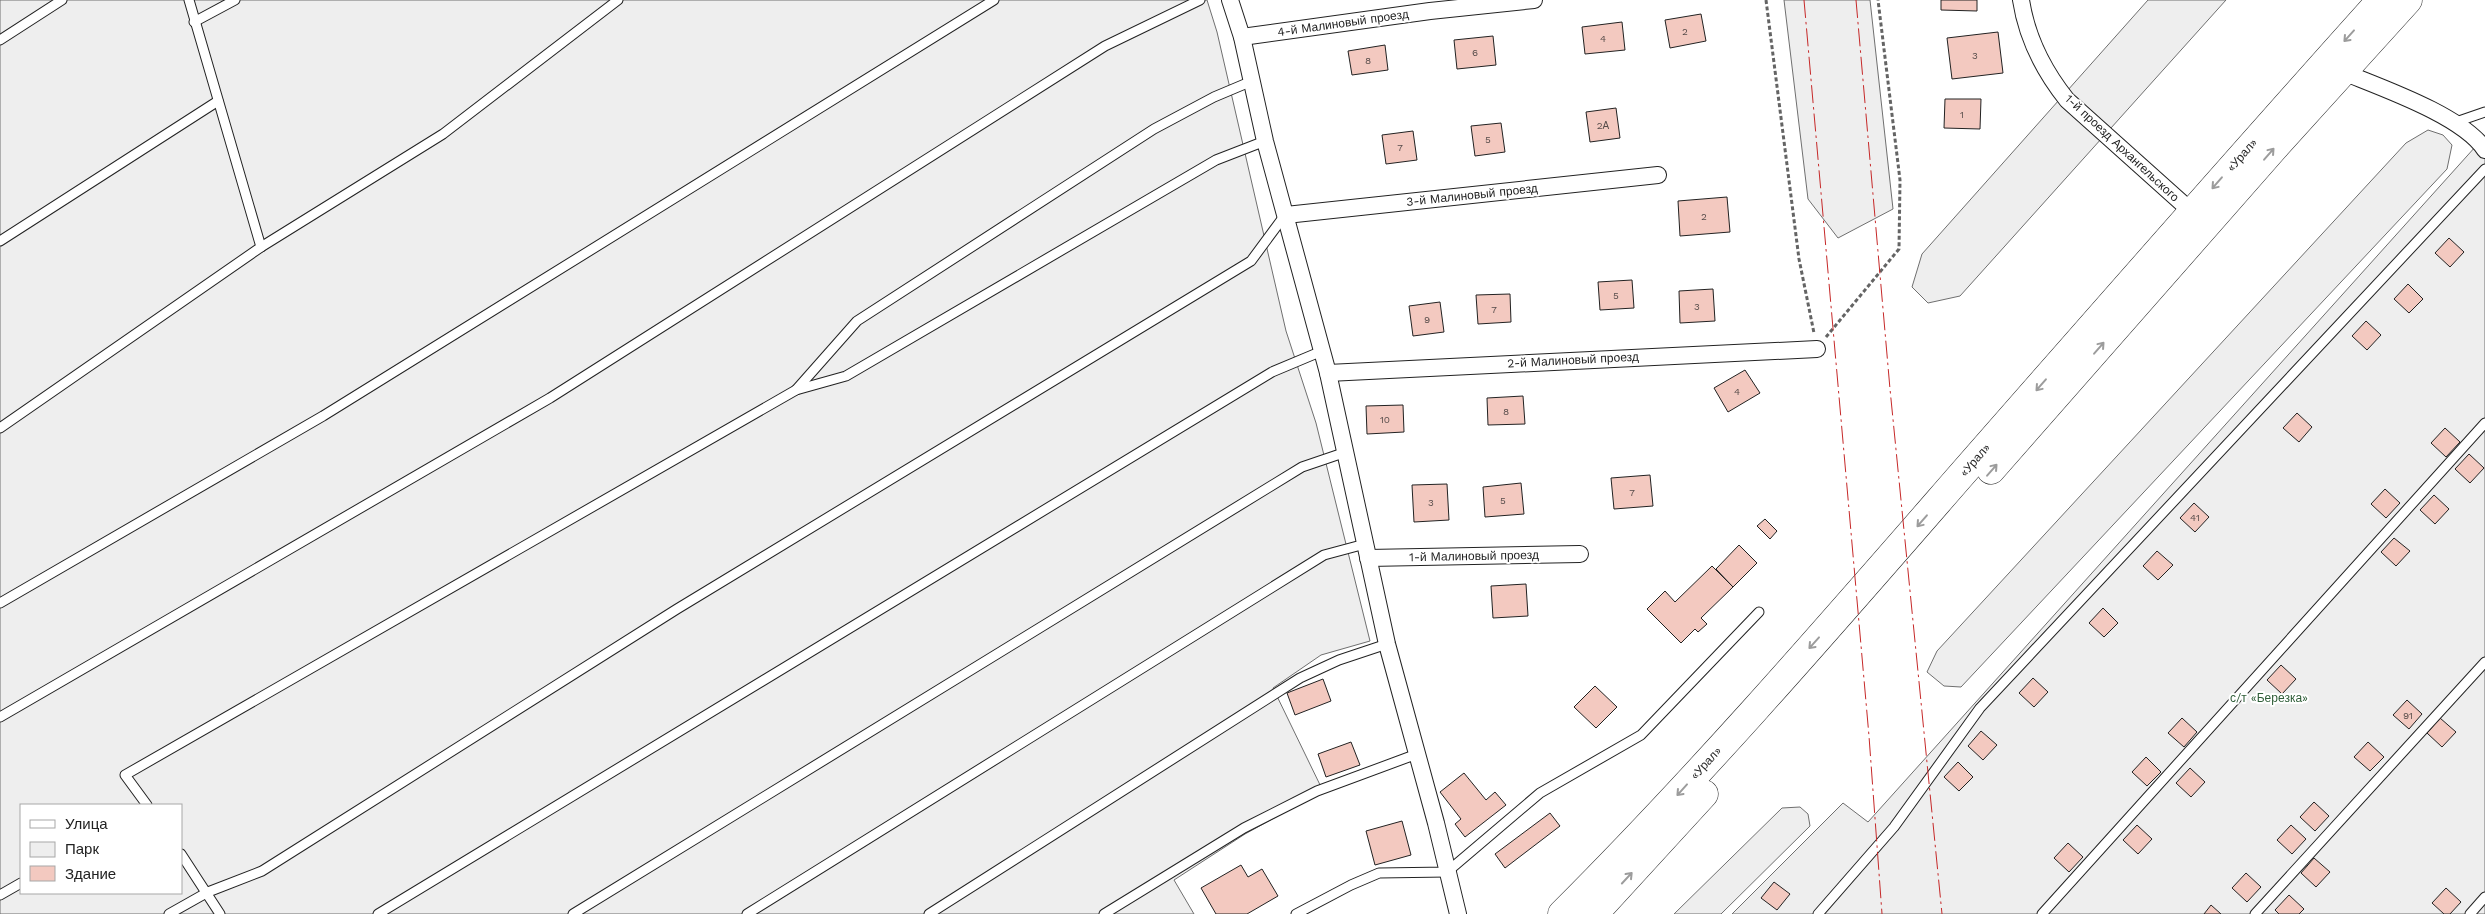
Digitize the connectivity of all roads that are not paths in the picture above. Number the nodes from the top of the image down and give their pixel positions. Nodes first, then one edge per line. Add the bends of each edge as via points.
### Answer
1 (62, 0) edge
2 (189, 0) edge
3 (235, 0) edge
4 (618, 0) edge
5 (994, 0) edge
6 (1200, 0) edge
7 (1230, 0) edge
8 (1534, 0) edge
9 (2021, 0) edge
10 (2381, 0) edge
11 (2408, 0) edge
12 (194, 22) junction
13 (1242, 37) junction
14 (0, 40) edge
15 (2343, 72) junction
16 (1252, 81) junction
17 (218, 101) junction
18 (2485, 112) edge
19 (2456, 122) junction
20 (1266, 141) junction
21 (2485, 150) edge
22 (2485, 168) edge
23 (1658, 175) dead end
24 (2192, 212) junction
25 (1286, 215) junction
26 (0, 241) edge
27 (261, 247) junction
28 (1817, 349) road end
29 (1322, 350) junction
30 (1328, 373) junction
31 (796, 390) junction
32 (2485, 423) edge
33 (0, 428) edge
34 (1346, 452) junction
35 (1367, 552) junction
36 (1580, 554) dead end
37 (0, 603) edge
38 (1759, 612) dead end
39 (1387, 644) junction
40 (2485, 662) edge
41 (0, 717) edge
42 (1417, 754) junction
43 (146, 804) edge
44 (182, 855) edge
45 (1447, 872) junction
46 (20, 884) edge
47 (208, 892) junction
48 (0, 894) edge
49 (2485, 897) edge
50 (169, 914) edge
51 (220, 914) edge
52 (378, 914) edge
53 (574, 914) edge
54 (747, 914) edge
55 (929, 914) edge
56 (1104, 914) edge
57 (1296, 914) edge
58 (1458, 914) edge
59 (1562, 914) edge
60 (1594, 914) edge
61 (1818, 914) edge
62 (2042, 914) edge
63 (2255, 914) edge
64 (2470, 914) edge

1 - 14 lane
2 - 12 lane
3 - 12 lane
4 - 27 lane via 443,134
5 - 37 lane via 323,416
6 - 41 lane via 1105,46 550,398
7 - 13 street
8 - 13 street, 4-й Малиновый проезд
9 - 24 street, 1-й проезд Архангельского via 2037,56 2067,100
10 -> 24 highway, «Урал»
11 - 15 highway, «Урал»
12 - 17 lane
13 - 16 street
15 - 19 street
60 -> 15 highway, «Урал» via 1851,630
16 - 20 street
16 - 31 lane via 1154,129 858,320
17 - 26 lane
17 - 27 lane
18 - 19 lane
19 - 21 street
20 - 25 street
20 - 31 lane via 1216,160 846,376
22 - 61 lane via 1980,708 1894,827
23 - 25 street, 3-й Малиновый проезд
24 -> 59 highway, «Урал» via 1830,625 1672,800
25 - 29 street
25 - 47 lane via 1251,261 677,609 262,871
27 - 33 lane
28 - 30 street, 2-й Малиновый проезд
29 - 30 street
29 - 52 lane via 1272,372
30 - 34 street
31 - 43 lane via 126,775
32 - 62 lane
34 - 35 street
34 - 53 lane via 1302,467
35 - 36 street, 1-й Малиновый проезд
35 - 39 street
35 - 54 lane via 1324,555
38 - 45 lane via 1641,735 1540,793
39 - 42 street
39 - 55 lane via 1339,660 1300,678
40 - 63 lane
42 - 45 street
42 - 56 lane via 1318,791 1244,828
44 - 47 lane
45 - 57 lane via 1379,873
45 - 58 street
46 - 48 lane
47 - 50 lane
47 - 51 lane
49 - 64 lane

